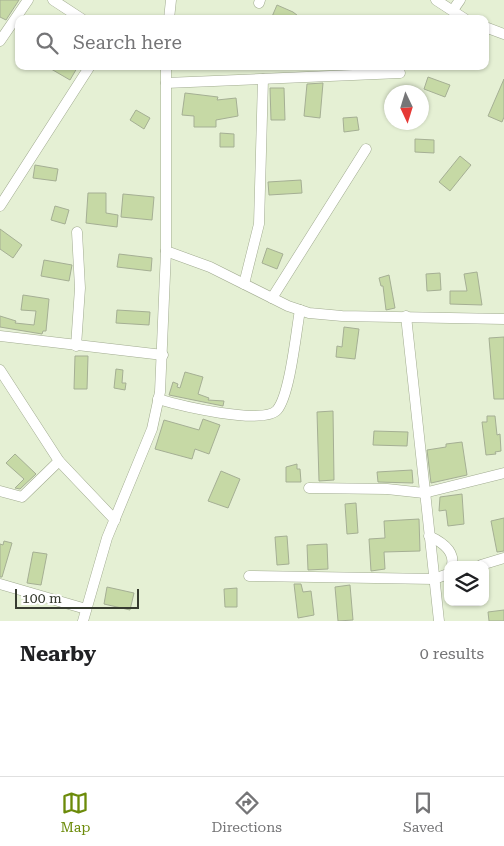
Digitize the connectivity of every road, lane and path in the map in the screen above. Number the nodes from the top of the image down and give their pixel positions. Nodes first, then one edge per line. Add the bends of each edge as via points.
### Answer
1 (28, 0) edge
2 (54, 0) edge
3 (171, 0) edge
4 (436, 0) edge
5 (460, 0) edge
6 (453, 10) junction
7 (18, 15) edge
8 (76, 15) edge
9 (170, 15) edge
10 (460, 15) edge
11 (15, 19) edge
12 (489, 28) edge
13 (504, 34) edge
14 (0, 41) edge
15 (87, 70) edge
16 (166, 70) edge
17 (400, 73) dead end
18 (263, 79) junction
19 (166, 83) junction
20 (366, 149) dead end
21 (0, 206) edge
22 (77, 232) dead end
23 (166, 251) junction
24 (244, 284) junction
25 (272, 298) junction
26 (300, 310) junction
27 (406, 316) junction
28 (504, 319) edge
29 (0, 336) edge
30 (76, 346) junction
31 (163, 355) junction
32 (0, 370) edge
33 (158, 399) junction
34 (59, 462) junction
35 (504, 473) edge
36 (309, 488) dead end
37 (0, 491) edge
38 (424, 493) junction
39 (115, 520) junction
40 (429, 536) junction
41 (504, 558) edge
42 (452, 561) edge
43 (489, 563) edge
44 (444, 575) edge
45 (249, 576) dead end
46 (434, 578) junction
47 (0, 584) edge
48 (86, 609) junction
49 (83, 621) edge
50 (439, 621) edge

1 - 7 street
2 - 8 street
3 - 9 street
4 - 6 street
5 - 6 street
6 - 10 street
11 - 14 street
12 - 13 street
15 - 21 street
16 - 19 street
17 - 18 street
18 - 19 street
18 - 24 street via 260,224
19 - 23 street
20 - 25 street
22 - 30 street via 80,288
23 - 24 street
23 - 31 street
24 - 25 street
25 - 26 street
26 - 27 street via 342,316
26 - 33 street via 288,380 282,402 274,413 264,416 202,411
27 - 28 street
27 - 38 street
29 - 30 street
30 - 31 street
31 - 33 street
32 - 34 street
33 - 39 street via 152,429
34 - 37 street via 22,496
34 - 39 street
35 - 38 street
36 - 38 street
38 - 40 street
39 - 48 street
40 - 42 street via 444,545 451,553
40 - 46 street
41 - 43 street
44 - 46 street
45 - 46 street
46 - 50 street
47 - 48 street
48 - 49 street

